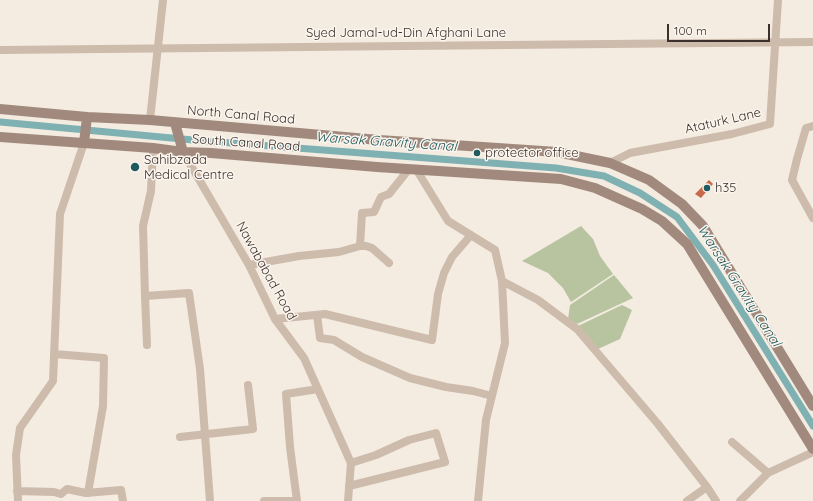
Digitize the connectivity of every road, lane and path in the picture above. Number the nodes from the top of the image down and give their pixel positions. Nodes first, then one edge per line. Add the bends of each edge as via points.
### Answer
1 (163, 0) edge
2 (778, 0) edge
3 (774, 42) junction
4 (813, 42) edge
5 (157, 47) junction
6 (0, 50) edge
7 (0, 109) edge
8 (87, 117) junction
9 (150, 120) junction
10 (813, 126) edge
11 (176, 127) junction
12 (0, 137) edge
13 (84, 142) junction
14 (153, 148) junction
15 (181, 149) junction
16 (610, 162) junction
17 (413, 169) junction
18 (813, 218) edge
19 (471, 235) junction
20 (360, 246) junction
21 (388, 263) dead end
22 (249, 265) junction
23 (502, 282) junction
24 (146, 296) junction
25 (317, 315) junction
26 (275, 319) junction
27 (147, 345) dead end
28 (54, 354) junction
29 (248, 385) dead end
30 (318, 389) junction
31 (492, 396) junction
32 (812, 403) edge
33 (205, 435) junction
34 (180, 437) dead end
35 (732, 442) dead end
36 (813, 451) edge
37 (351, 463) junction
38 (768, 473) junction
39 (349, 486) junction
40 (708, 487) junction
41 (17, 491) junction
42 (88, 493) junction
43 (18, 501) edge
44 (123, 501) edge
45 (210, 501) edge
46 (264, 501) edge
47 (348, 501) edge
48 (478, 501) edge
49 (687, 501) edge
50 (716, 501) edge
51 (740, 501) edge

1 - 5 street
2 - 3 street, Ataturk Lane
3 - 4 street, Syed Jamal-ud-Din Afghani Lane
3 - 5 street, Syed Jamal-ud-Din Afghani Lane
3 - 16 street, Ataturk Lane via 770,124 732,134 630,153
5 - 6 street, Syed Jamal-ud-Din Afghani Lane
5 - 9 street
7 - 8 main road, North Canal Road
8 - 9 main road, North Canal Road
8 - 13 main road
9 - 11 main road, North Canal Road
10 - 18 street via 806,128 792,180
11 - 15 main road
11 - 16 main road, North Canal Road via 557,152
12 - 13 main road, South Canal Road
13 - 14 main road, South Canal Road
13 - 28 street via 60,214
14 - 15 main road, South Canal Road
14 - 24 street via 151,192 143,226
15 - 17 main road, South Canal Road
15 - 22 street, Nawababad Road
16 - 32 main road, North Canal Road via 649,180 682,204 703,226
17 - 19 street via 448,221
17 - 20 street via 389,194 381,197 374,212 362,213
17 - 36 main road, South Canal Road via 560,179 595,188 662,221 687,244
19 - 23 street via 495,250
19 - 25 street via 452,257 444,272 438,294 432,340 325,314
20 - 21 street via 372,248
20 - 22 street via 339,252
22 - 26 street, Nawababad Road
23 - 31 street via 505,343
23 - 40 street via 538,300 577,329
24 - 27 street
24 - 33 street via 189,293 200,369
25 - 26 street
25 - 31 street via 320,338 334,340 362,357 410,378
26 - 30 street, Nawababad Road via 304,358
28 - 41 street via 53,381 20,428 16,455
28 - 42 street via 104,358 102,406
29 - 33 street via 253,429
30 - 37 street, Nawababad Road
30 - 46 street via 286,394 298,501
31 - 48 street via 486,420
33 - 34 street
33 - 45 street
35 - 38 street
36 - 38 street
37 - 39 street, Nawababad Road
37 - 39 street via 409,440 436,433 445,462
38 - 51 street
39 - 47 street, Nawababad Road
40 - 49 street
40 - 50 street
41 - 42 street via 61,494 68,489
41 - 43 street
42 - 44 street via 121,490

